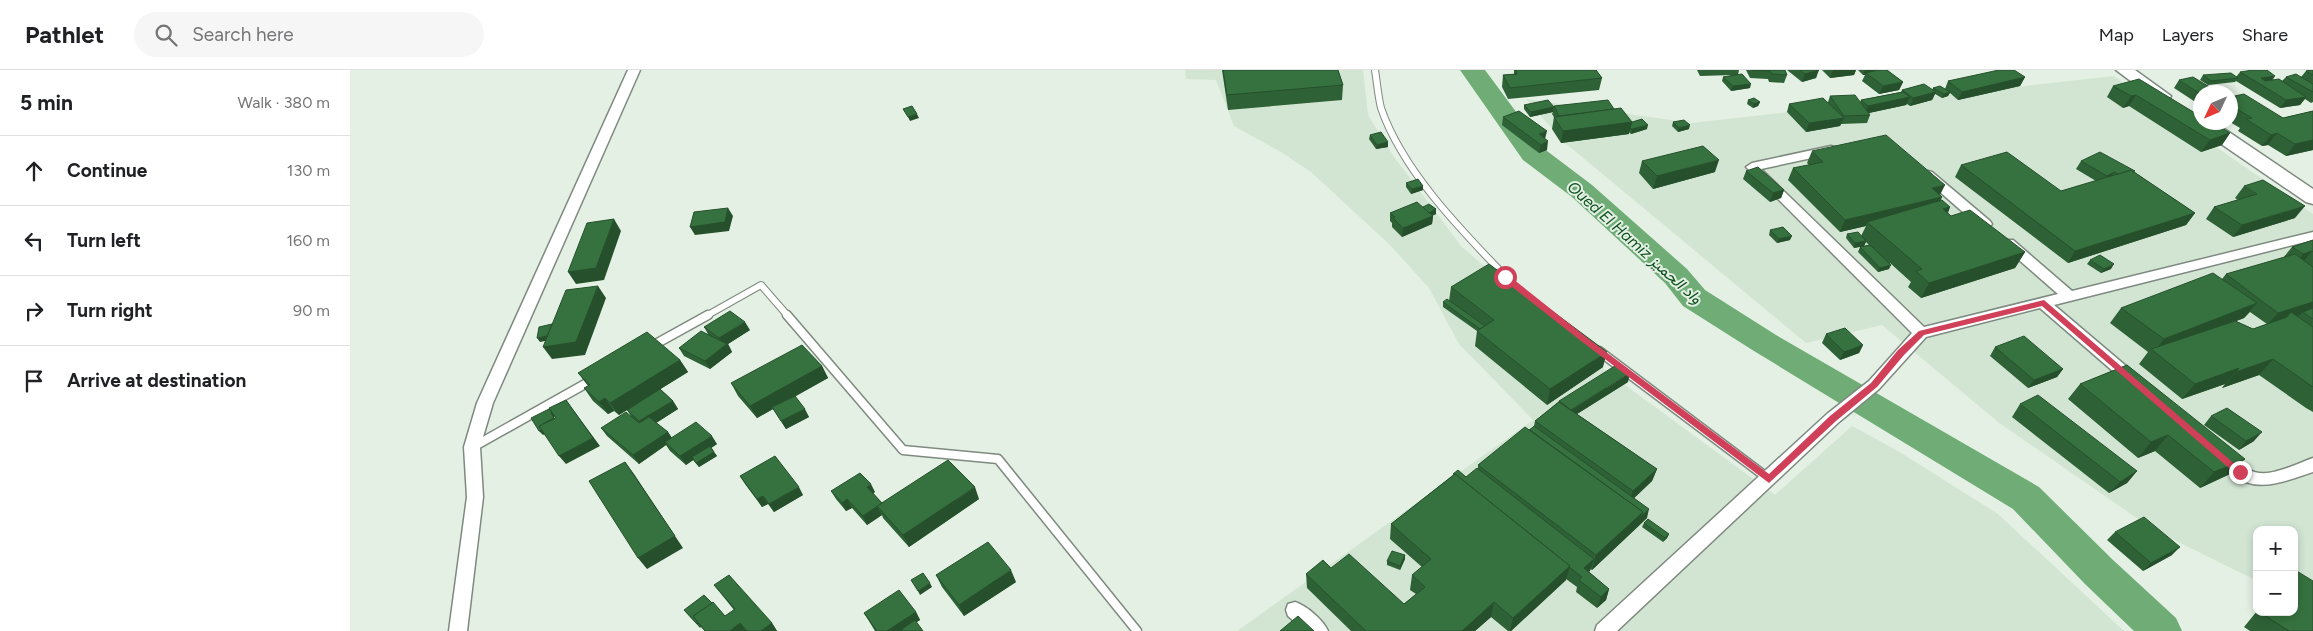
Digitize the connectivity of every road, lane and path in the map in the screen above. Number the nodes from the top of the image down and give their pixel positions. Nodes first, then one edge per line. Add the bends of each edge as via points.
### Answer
1 (634, 70) edge
2 (1374, 70) edge
3 (2124, 70) edge
4 (2193, 117) edge
5 (2213, 130) edge
6 (1847, 146) edge
7 (1915, 163) edge
8 (2313, 198) edge
9 (2313, 236) edge
10 (1513, 283) edge
11 (2069, 296) junction
12 (2044, 303) junction
13 (1922, 333) junction
14 (1591, 345) edge
15 (642, 352) edge
16 (599, 376) edge
17 (2149, 394) edge
18 (2210, 446) edge
19 (472, 447) junction
20 (2313, 465) edge
21 (1769, 479) junction
22 (1295, 610) dead end
23 (458, 631) edge
24 (1137, 631) edge
25 (1319, 631) edge
26 (1604, 631) edge

1 - 19 street via 485,403
2 - 10 lane via 1381,107 1399,148 1452,220
3 - 4 main road
5 - 8 main road
6 - 13 street via 1752,167
7 - 11 street
9 - 11 street
11 - 12 street
12 - 13 street
12 - 17 street
13 - 21 street via 1901,352 1874,385 1833,418
14 - 21 lane
15 - 24 lane via 761,285 903,450 998,459
16 - 19 lane
18 - 20 street via 2240,472 2254,479 2268,479
19 - 23 street via 474,497
21 - 26 street
22 - 25 street

